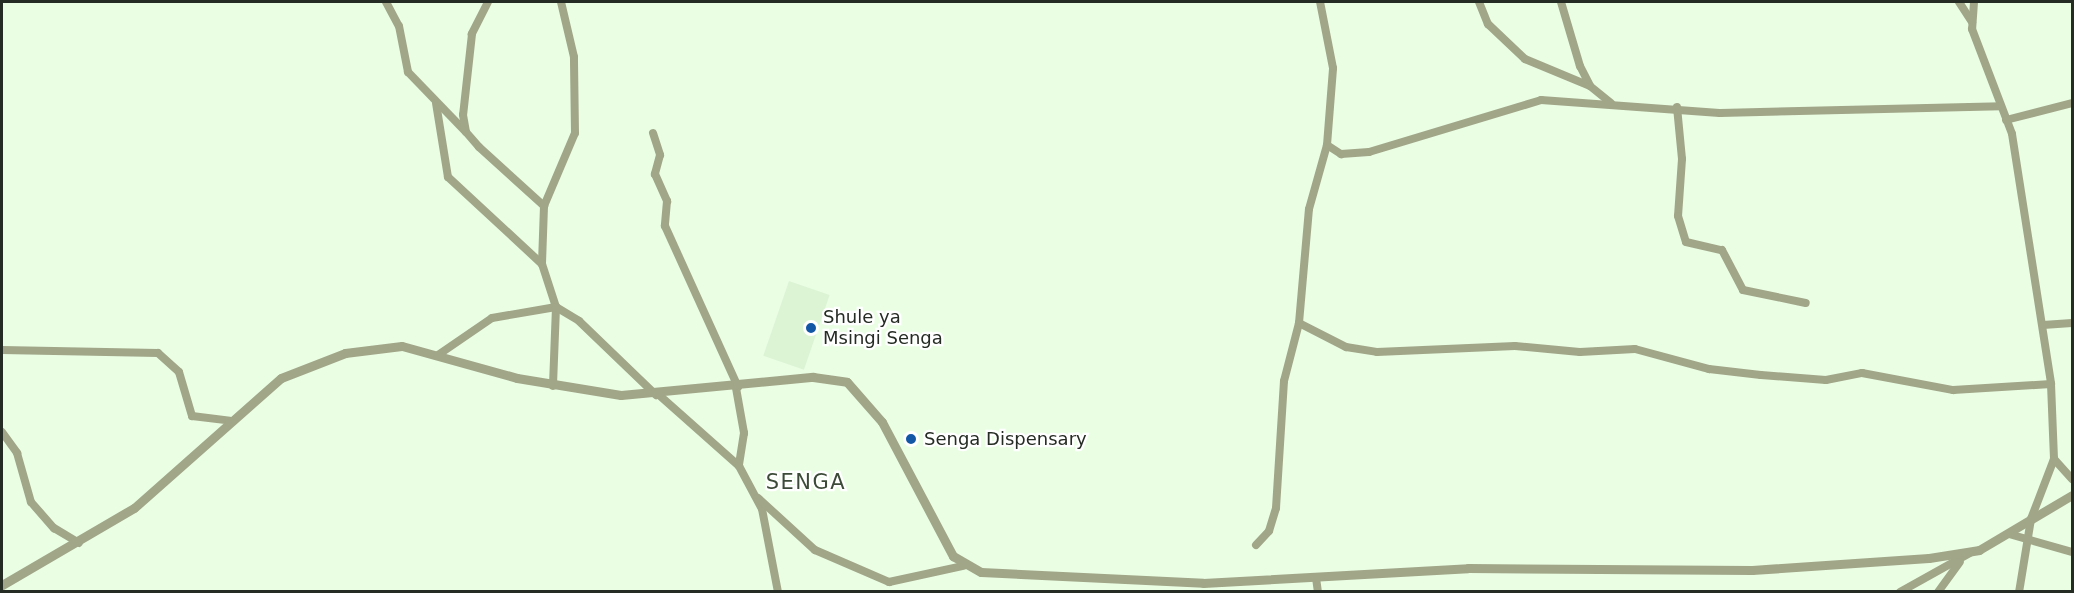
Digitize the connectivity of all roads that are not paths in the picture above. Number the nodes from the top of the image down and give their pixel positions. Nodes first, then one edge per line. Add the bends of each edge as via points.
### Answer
1 (386, 2) edge
2 (488, 2) edge
3 (561, 2) edge
4 (1320, 2) edge
5 (1479, 2) edge
6 (1561, 2) edge
7 (1959, 2) edge
8 (1974, 2) edge
9 (1972, 22) junction
10 (1590, 86) junction
11 (436, 103) junction
12 (2073, 103) edge
13 (1612, 104) junction
14 (2001, 106) junction
15 (1677, 107) junction
16 (2006, 120) junction
17 (466, 132) junction
18 (654, 133) dead end
19 (1326, 146) junction
20 (544, 206) junction
21 (542, 264) junction
22 (1806, 303) dead end
23 (556, 307) junction
24 (1299, 323) junction
25 (2073, 323) edge
26 (2043, 325) junction
27 (2, 350) edge
28 (438, 355) junction
29 (2051, 384) junction
30 (553, 386) junction
31 (737, 387) junction
32 (658, 395) junction
33 (230, 421) junction
34 (2, 432) edge
35 (2054, 459) junction
36 (739, 466) junction
37 (2073, 479) edge
38 (2073, 495) edge
39 (758, 498) junction
40 (2031, 519) junction
41 (2009, 534) junction
42 (2027, 537) junction
43 (79, 543) junction
44 (1256, 545) dead end
45 (2073, 552) edge
46 (1970, 553) junction
47 (1961, 560) junction
48 (963, 566) junction
49 (1316, 578) junction
50 (2, 585) edge
51 (778, 591) edge
52 (1318, 591) edge
53 (1900, 591) edge
54 (1938, 591) edge
55 (2019, 591) edge

1 - 11 street via 399,26 404,64
2 - 17 street via 469,56
3 - 20 street via 574,57 575,133
4 - 19 street via 1333,68
5 - 10 street via 1488,24 1525,59
6 - 10 street
7 - 9 street
8 - 9 street
9 - 14 street
10 - 13 street
11 - 17 street
11 - 21 street via 448,177
12 - 16 street
13 - 15 street
13 - 19 street via 1532,101 1369,152 1341,154
14 - 15 street via 1720,112
14 - 16 street
15 - 22 street via 1682,159 1678,216 1686,242 1722,250 1743,290
16 - 26 street
17 - 20 street
18 - 31 street via 660,155 655,174 668,201 666,226
19 - 24 street via 1309,209
20 - 21 street
21 - 23 street
23 - 28 street via 492,318
23 - 30 street
23 - 32 street via 579,321
24 - 29 street via 1346,347 1377,352 1515,346 1580,352 1635,349 1709,369 1761,375 1826,380 1862,373 1953,390
24 - 44 street via 1284,381 1276,508 1269,531
25 - 26 street
26 - 29 street
27 - 33 street via 158,353 179,372 192,417
28 - 30 street
28 - 33 street via 402,346 338,356 281,378
29 - 35 street
30 - 32 street
31 - 32 street
31 - 36 street via 744,433
31 - 48 street via 822,377 856,389 882,422
32 - 36 street
33 - 43 street via 141,503
34 - 43 street via 17,453 31,502 54,528
35 - 37 street
35 - 40 street
36 - 39 street
38 - 40 street
39 - 48 street via 815,550 889,582
39 - 51 street via 776,562
40 - 41 street
40 - 42 street
41 - 42 street
41 - 46 street
42 - 45 street
42 - 55 street
43 - 50 street
46 - 47 street
46 - 49 street via 1752,570 1468,568
47 - 53 street
47 - 54 street
48 - 49 street via 981,572 1172,583
49 - 52 street

